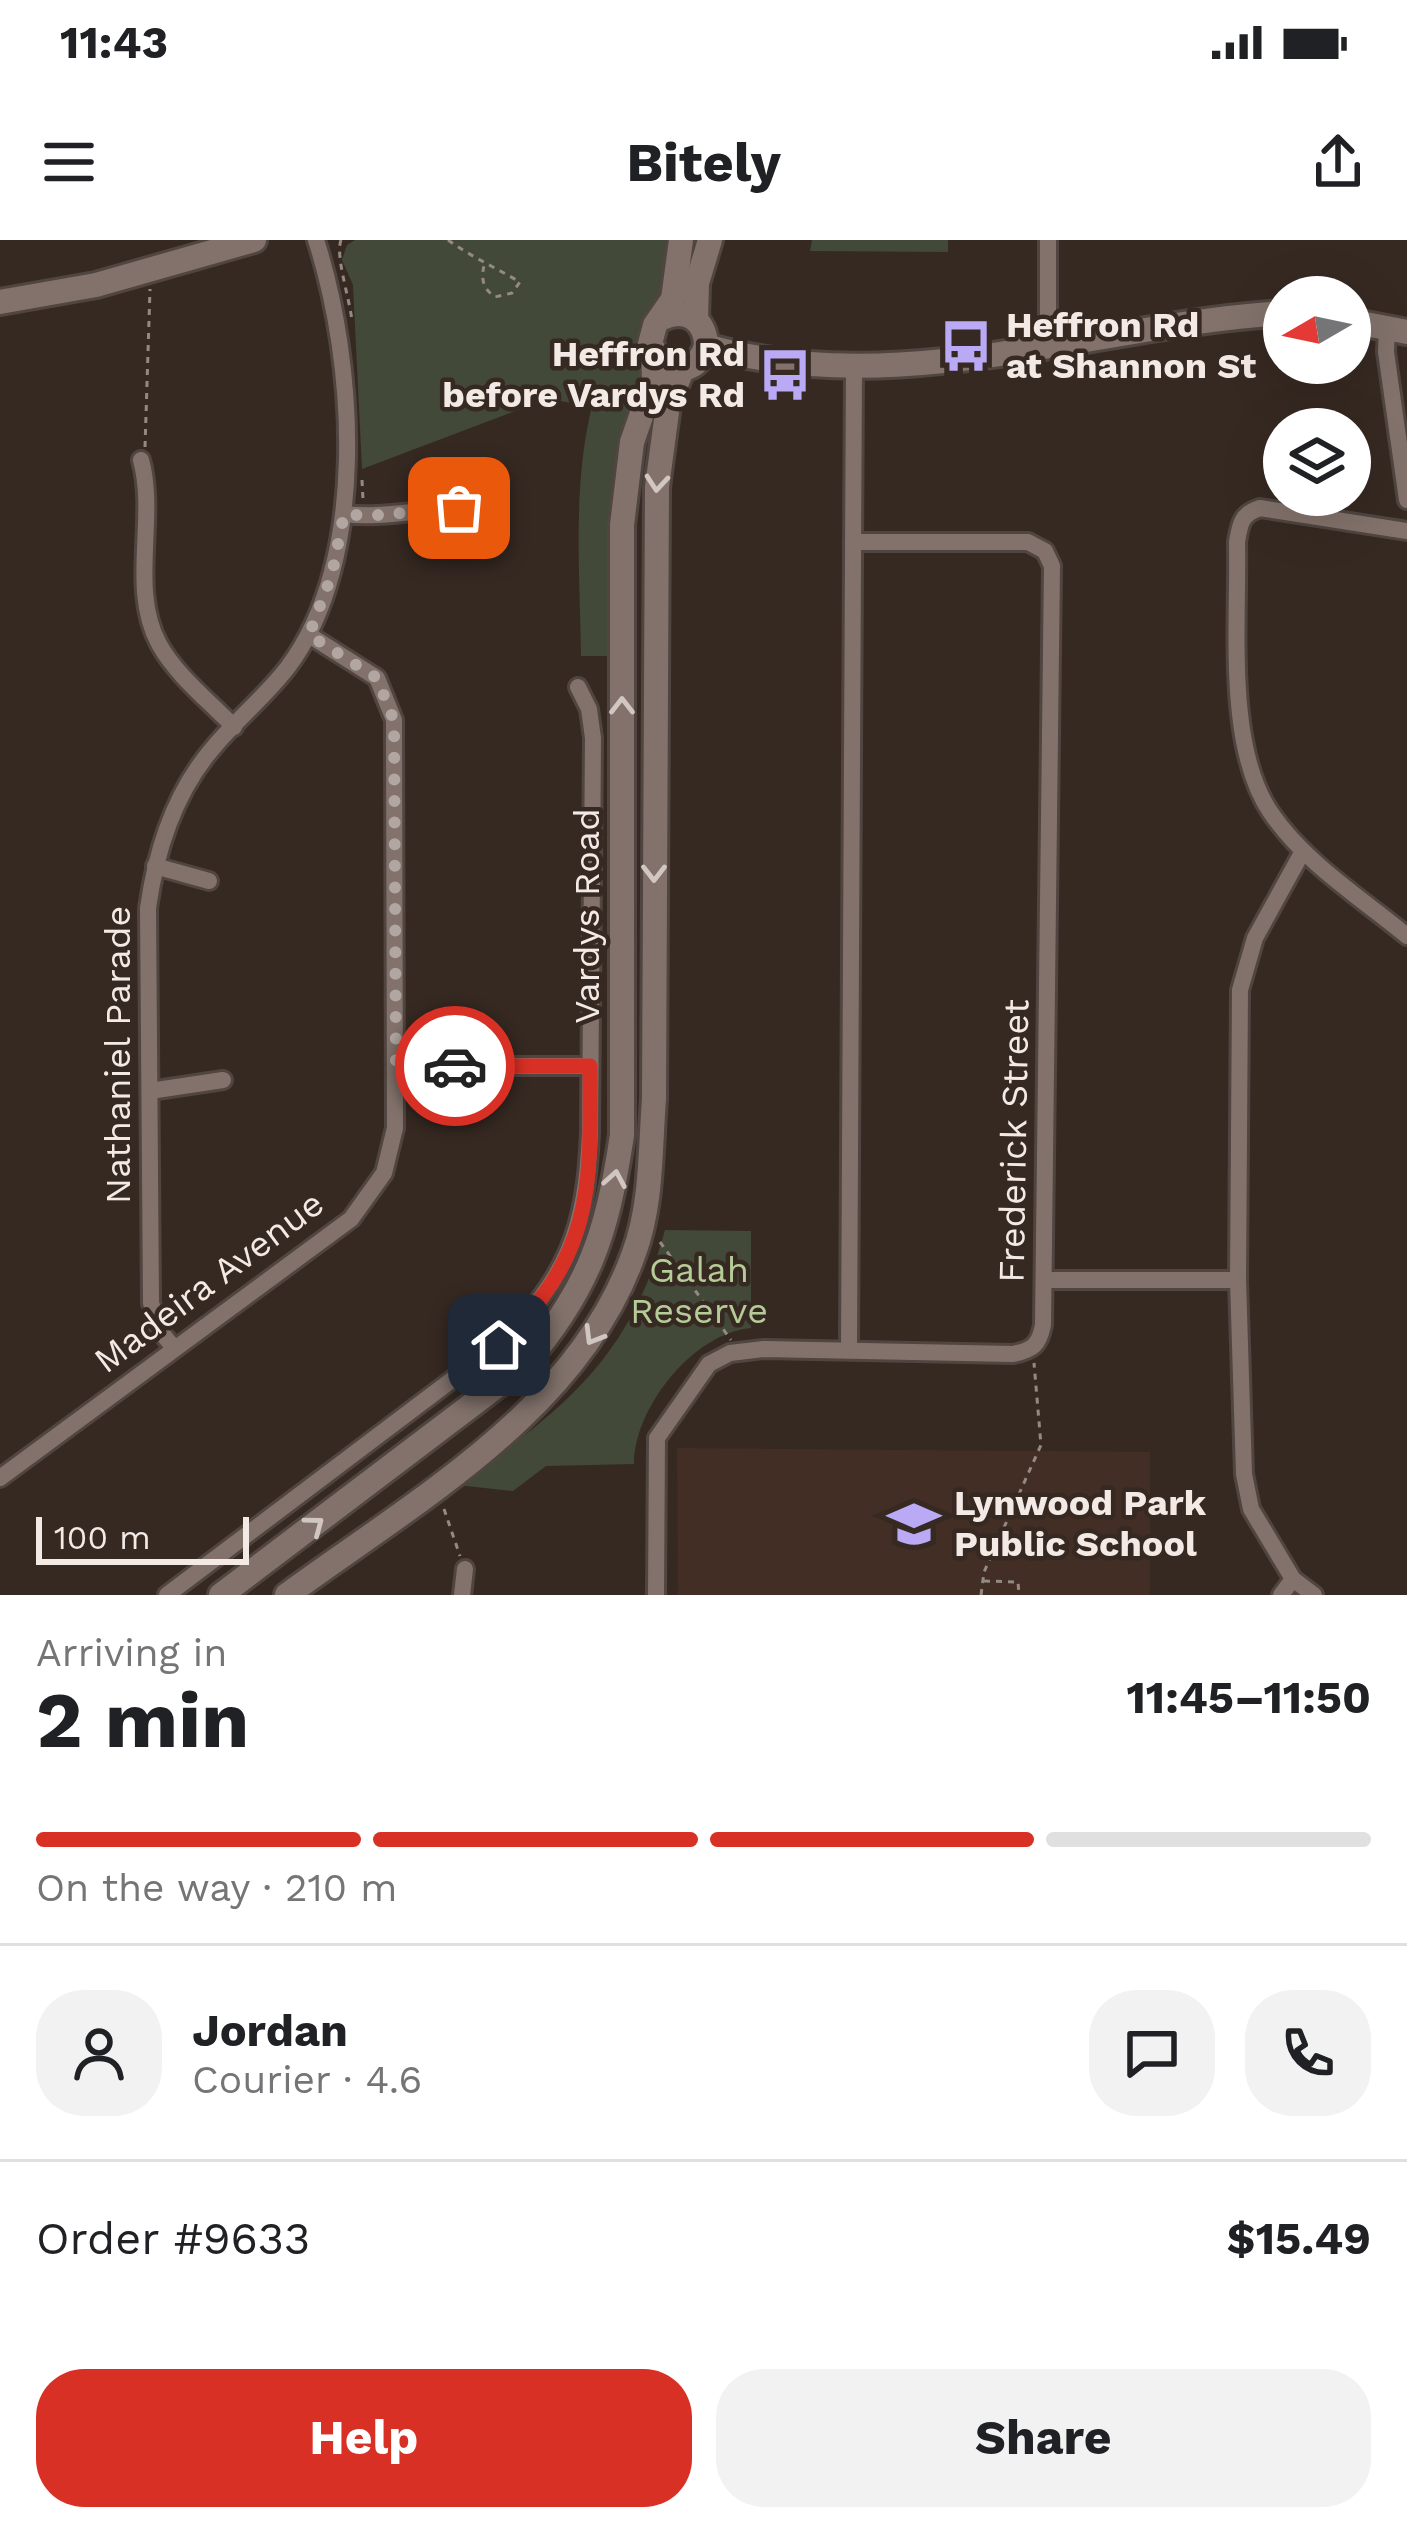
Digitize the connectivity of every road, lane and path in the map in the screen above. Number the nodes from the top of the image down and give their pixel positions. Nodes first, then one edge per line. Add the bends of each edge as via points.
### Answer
1 (254, 240) edge
2 (316, 240) edge
3 (448, 240) edge
4 (681, 240) edge
5 (710, 240) edge
6 (1048, 240) edge
7 (485, 262) junction
8 (150, 272) junction
9 (0, 302) edge
10 (1263, 317) edge
11 (662, 318) junction
12 (696, 320) junction
13 (1397, 330) edge
14 (706, 346) junction
15 (1048, 347) junction
16 (652, 353) junction
17 (854, 363) junction
18 (682, 370) junction
19 (141, 460) joint
20 (1407, 500) edge
21 (480, 513) dead end
22 (344, 514) junction
23 (1407, 531) edge
24 (853, 542) junction
25 (309, 635) junction
26 (578, 687) dead end
27 (233, 727) junction
28 (1303, 851) junction
29 (154, 866) junction
30 (208, 881) dead end
31 (1407, 936) edge
32 (396, 1066) junction
33 (590, 1066) junction
34 (223, 1080) dead end
35 (150, 1091) junction
36 (657, 1241) dead end
37 (1045, 1280) junction
38 (1238, 1280) junction
39 (174, 1348) junction
40 (849, 1350) junction
41 (1031, 1350) junction
42 (739, 1351) junction
43 (0, 1478) edge
44 (438, 1493) dead end
45 (465, 1569) joint
46 (1293, 1579) junction
47 (982, 1581) junction
48 (167, 1595) edge
49 (221, 1595) edge
50 (287, 1595) edge
51 (462, 1595) edge
52 (656, 1595) edge
53 (981, 1595) edge
54 (1019, 1595) edge
55 (1281, 1595) edge
56 (1314, 1595) edge

1 - 8 main road
2 - 22 street, Nathaniel Parade via 334,296 342,370
3 - 7 path
4 - 11 main road via 673,299
5 - 12 main road
6 - 15 street
7 - 7 path via 486,291 512,293 520,281
8 - 9 main road
8 - 19 path
10 - 15 main road
11 - 12 main road
11 - 16 main road via 651,334
12 - 14 main road
13 - 20 street via 1386,352
14 - 17 main road via 770,362
14 - 18 main road
15 - 17 main road via 955,362
16 - 18 main road
49 -> 16 main road, Vardys Road via 523,1366 590,1271 622,1135 622,525 632,442 655,379
17 - 24 street
18 -> 50 main road, Vardys Road via 668,405 656,487 654,1099 634,1256 583,1353 553,1388
19 - 27 street via 150,621 170,660
21 - 22 street
22 - 25 street, Nathaniel Parade
23 - 28 street via 1260,508 1240,524 1243,747 1260,794
24 - 37 street, Frederick Street via 1028,542 1049,557
24 - 40 street
25 - 27 street, Nathaniel Parade
25 - 32 street, Madeira Avenue via 377,678 394,721
26 - 33 street via 593,738
27 - 29 street, Nathaniel Parade via 198,769
28 - 31 street
28 - 38 street via 1256,938 1240,990
29 - 30 street
29 - 35 street, Nathaniel Parade
32 - 33 street
32 - 39 street, Madeira Avenue via 392,1150 374,1192 351,1219
33 - 48 street via 588,1195 542,1300 499,1345
34 - 35 street
35 - 39 street, Nathaniel Parade via 152,1304
36 - 42 path
37 - 38 street
37 - 41 street, Frederick Street via 1040,1342
38 - 46 street via 1244,1474 1251,1509
39 - 43 street, Madeira Avenue
40 - 41 street
40 - 42 street
41 - 47 path via 1041,1444
42 - 52 street via 710,1364 657,1438
44 - 45 path
45 - 51 street
46 - 55 street
46 - 56 street
47 - 53 path
47 - 54 path via 1018,1582

